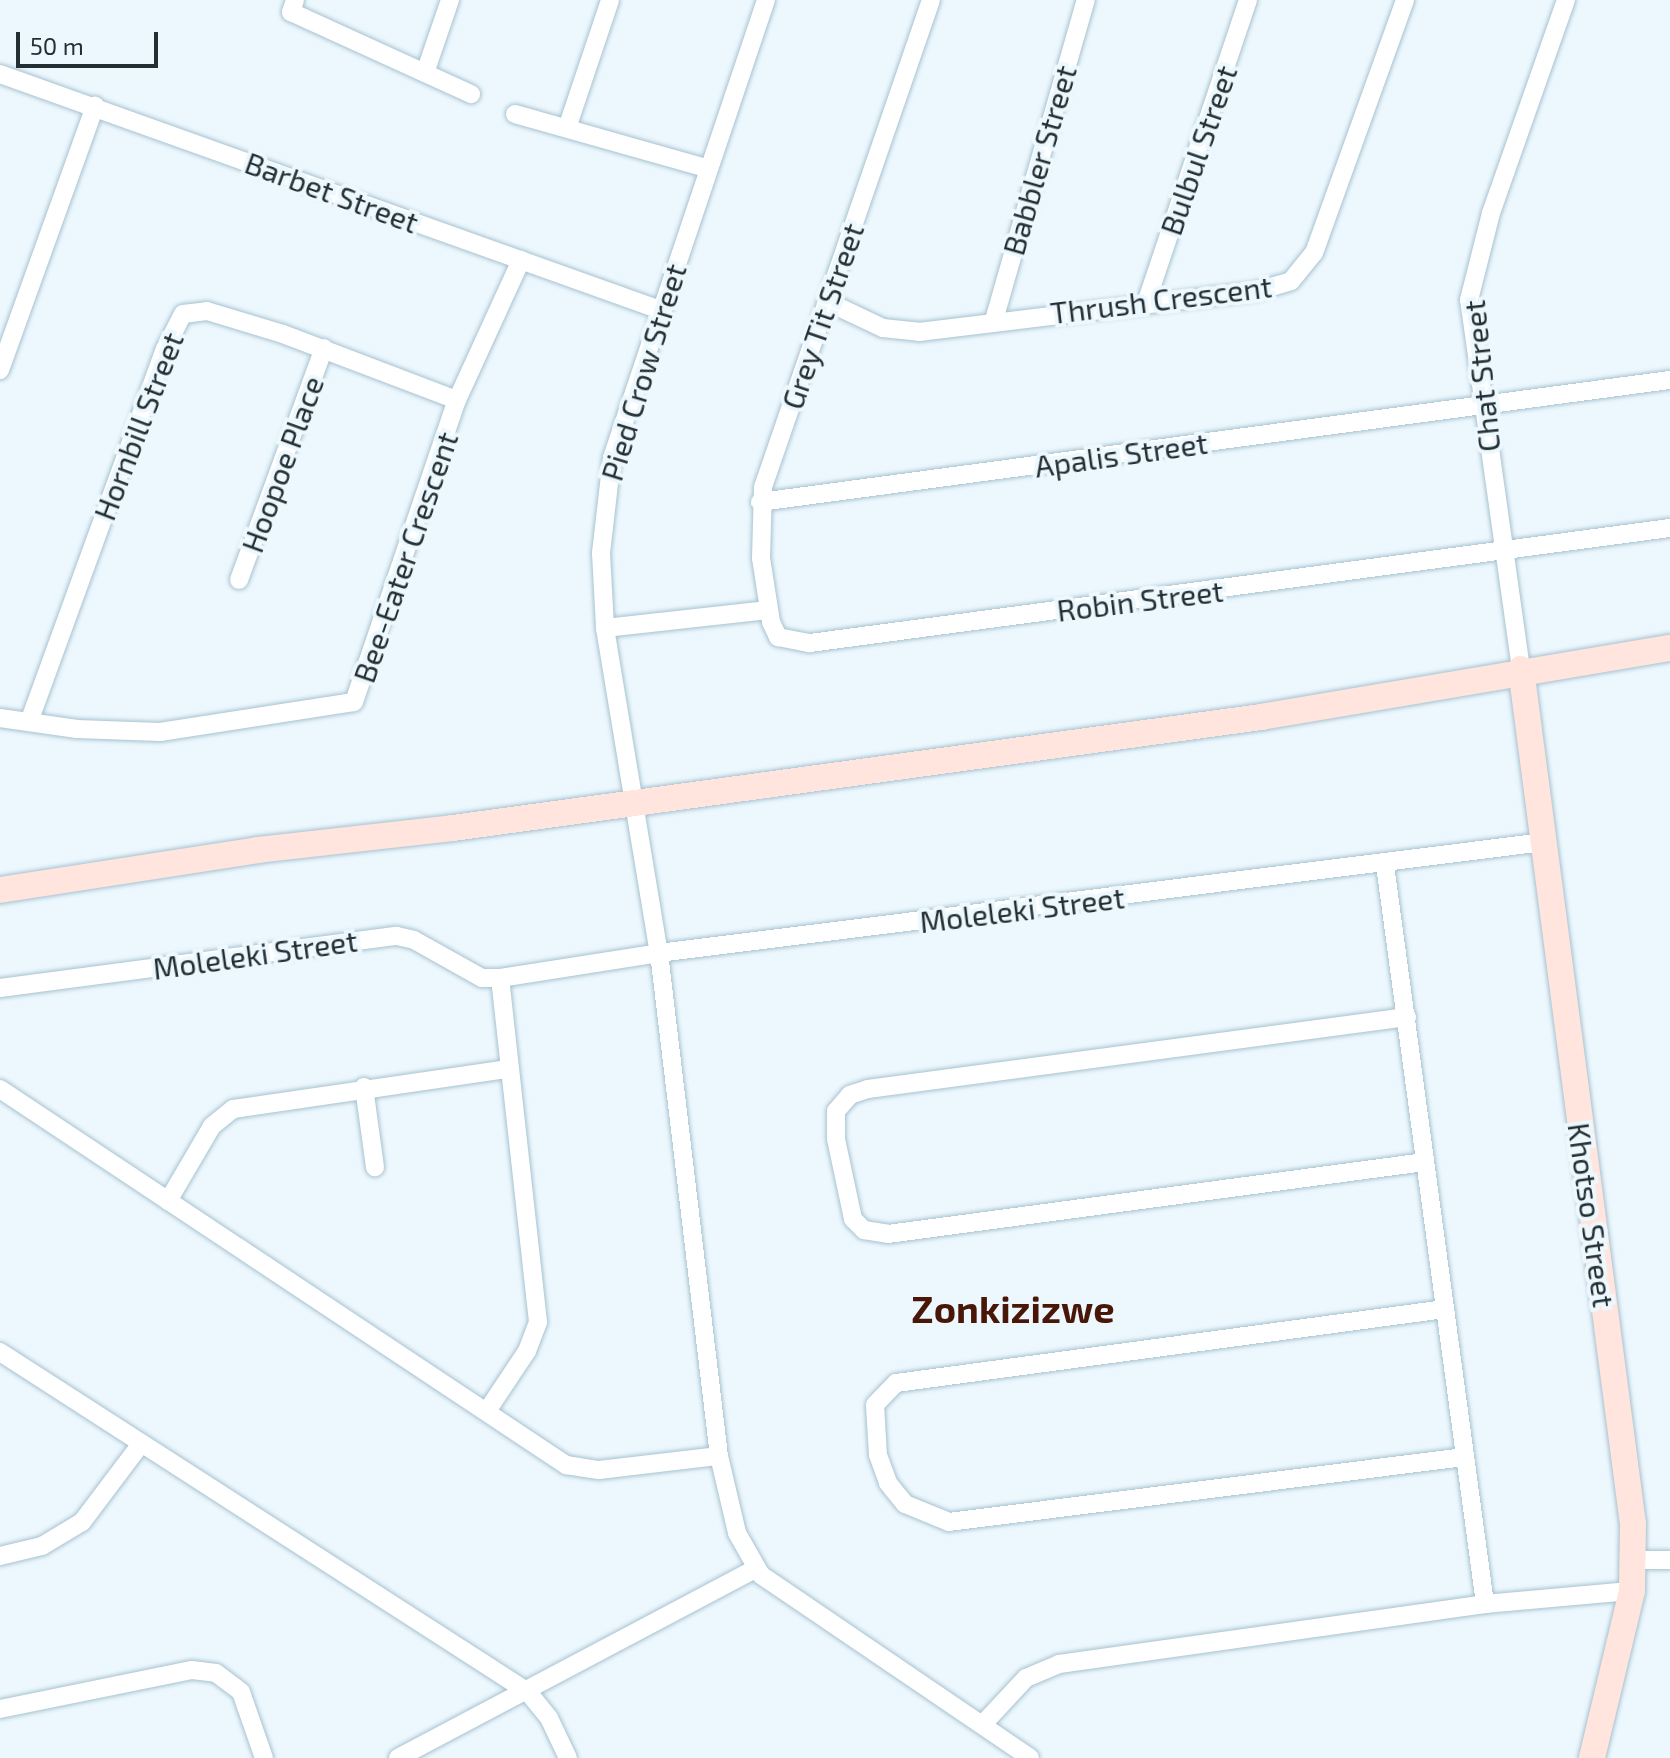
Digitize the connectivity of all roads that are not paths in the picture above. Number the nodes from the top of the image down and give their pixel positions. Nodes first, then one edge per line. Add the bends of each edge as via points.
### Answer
1 (450, 0) edge
2 (610, 0) edge
3 (766, 0) edge
4 (931, 0) edge
5 (1086, 0) edge
6 (1248, 0) edge
7 (1405, 0) edge
8 (1566, 0) edge
9 (293, 6) edge
10 (425, 73) junction
11 (0, 74) edge
12 (471, 94) dead end
13 (95, 106) junction
14 (515, 114) dead end
15 (567, 128) junction
16 (706, 168) junction
17 (521, 260) junction
18 (1147, 300) junction
19 (828, 302) junction
20 (663, 311) junction
21 (994, 320) junction
22 (324, 348) junction
23 (0, 370) edge
24 (1670, 380) edge
25 (457, 400) junction
26 (1483, 405) junction
27 (760, 502) junction
28 (1670, 528) edge
29 (1503, 551) junction
30 (239, 580) dead end
31 (768, 610) junction
32 (605, 628) junction
33 (778, 637) joint
34 (1670, 648) edge
35 (1521, 669) junction
36 (0, 718) edge
37 (29, 722) junction
38 (636, 803) junction
39 (1544, 842) junction
40 (1385, 865) junction
41 (0, 890) edge
42 (659, 953) junction
43 (500, 978) junction
44 (0, 988) edge
45 (1407, 1017) junction
46 (508, 1069) junction
47 (364, 1087) junction
48 (0, 1089) edge
49 (1425, 1162) junction
50 (375, 1167) dead end
51 (168, 1201) junction
52 (1445, 1309) junction
53 (0, 1352) edge
54 (487, 1411) junction
55 (140, 1445) junction
56 (719, 1456) junction
57 (1464, 1457) junction
58 (0, 1556) edge
59 (1634, 1560) junction
60 (1670, 1560) edge
61 (755, 1569) junction
62 (1632, 1591) junction
63 (1485, 1604) junction
64 (528, 1692) junction
65 (0, 1709) edge
66 (984, 1723) junction
67 (264, 1758) edge
68 (398, 1758) edge
69 (568, 1758) edge
70 (1030, 1758) edge
71 (1592, 1758) edge

1 - 10 street
2 - 15 street
3 - 16 street, Pied Crow Street
4 - 19 street, Grey Tit Street
5 - 21 street, Babbler Street
6 - 18 street, Bulbul Street
7 - 18 street, Thrush Crescent via 1375,94 1304,271 1291,281 1257,291
8 - 26 street, Chat Street via 1473,269 1469,315
9 - 10 street
10 - 12 street
11 - 13 street, Barbet Street
13 - 17 street, Barbet Street
13 - 23 street
14 - 15 street
15 - 16 street
16 - 20 street, Pied Crow Street
17 - 20 street, Barbet Street
17 - 25 street, Bee-Eater Crescent
18 - 21 street, Thrush Crescent
19 - 21 street, Thrush Crescent via 883,328 906,332
19 - 27 street, Grey Tit Street
20 - 32 street, Pied Crow Street via 607,477 601,553
22 - 25 street, Hornbill Street
22 - 30 street, Hoopoe Place
22 - 37 street, Hornbill Street via 207,311 180,317
24 - 26 street, Apalis Street
25 - 37 street, Bee-Eater Crescent via 354,702 160,732
26 - 27 street, Apalis Street
26 - 29 street, Chat Street
27 - 31 street, Grey Tit Street
28 - 29 street, Robin Street
29 - 33 street, Robin Street via 810,643
29 - 35 street, Chat Street
31 - 32 street
31 - 33 street, Grey Tit Street
32 - 38 street, Pied Crow Street
34 - 35 street
35 - 38 street via 1261,717
35 - 39 street, Khotso Street
36 - 37 street, Bee-Eater Crescent
38 - 41 street via 367,835
38 - 42 street, Pied Crow Street
39 - 40 street, Moleleki Street
39 - 59 street, Khotso Street
40 - 42 street, Moleleki Street
40 - 45 street
42 - 43 street, Moleleki Street
42 - 56 street, Pied Crow Street
43 - 44 street, Moleleki Street via 482,978 397,936
43 - 46 street
45 - 49 street
45 - 49 street via 868,1089 850,1095 836,1111 836,1139 853,1219 864,1230 888,1234
46 - 47 street
46 - 54 street via 538,1322 527,1351
47 - 50 street
47 - 51 street via 233,1109 212,1126
48 - 51 street
49 - 52 street
51 - 54 street
52 - 57 street
52 - 57 street via 905,1381 877,1398 873,1416 878,1455 888,1483 905,1504 931,1519 949,1522
53 - 55 street
54 - 56 street via 566,1465 588,1470
55 - 58 street via 75,1527 33,1549
55 - 64 street
56 - 61 street, Pied Crow Street via 737,1533
57 - 63 street
59 - 60 street
59 - 62 street, Khotso Street
61 - 64 street
61 - 66 street via 789,1598
62 - 63 street
62 - 71 street, Khotso Street
63 - 66 street via 1059,1664 1026,1678
64 - 68 street via 428,1738
64 - 69 street via 549,1718
65 - 67 street via 192,1670 216,1673 241,1692
66 - 70 street

